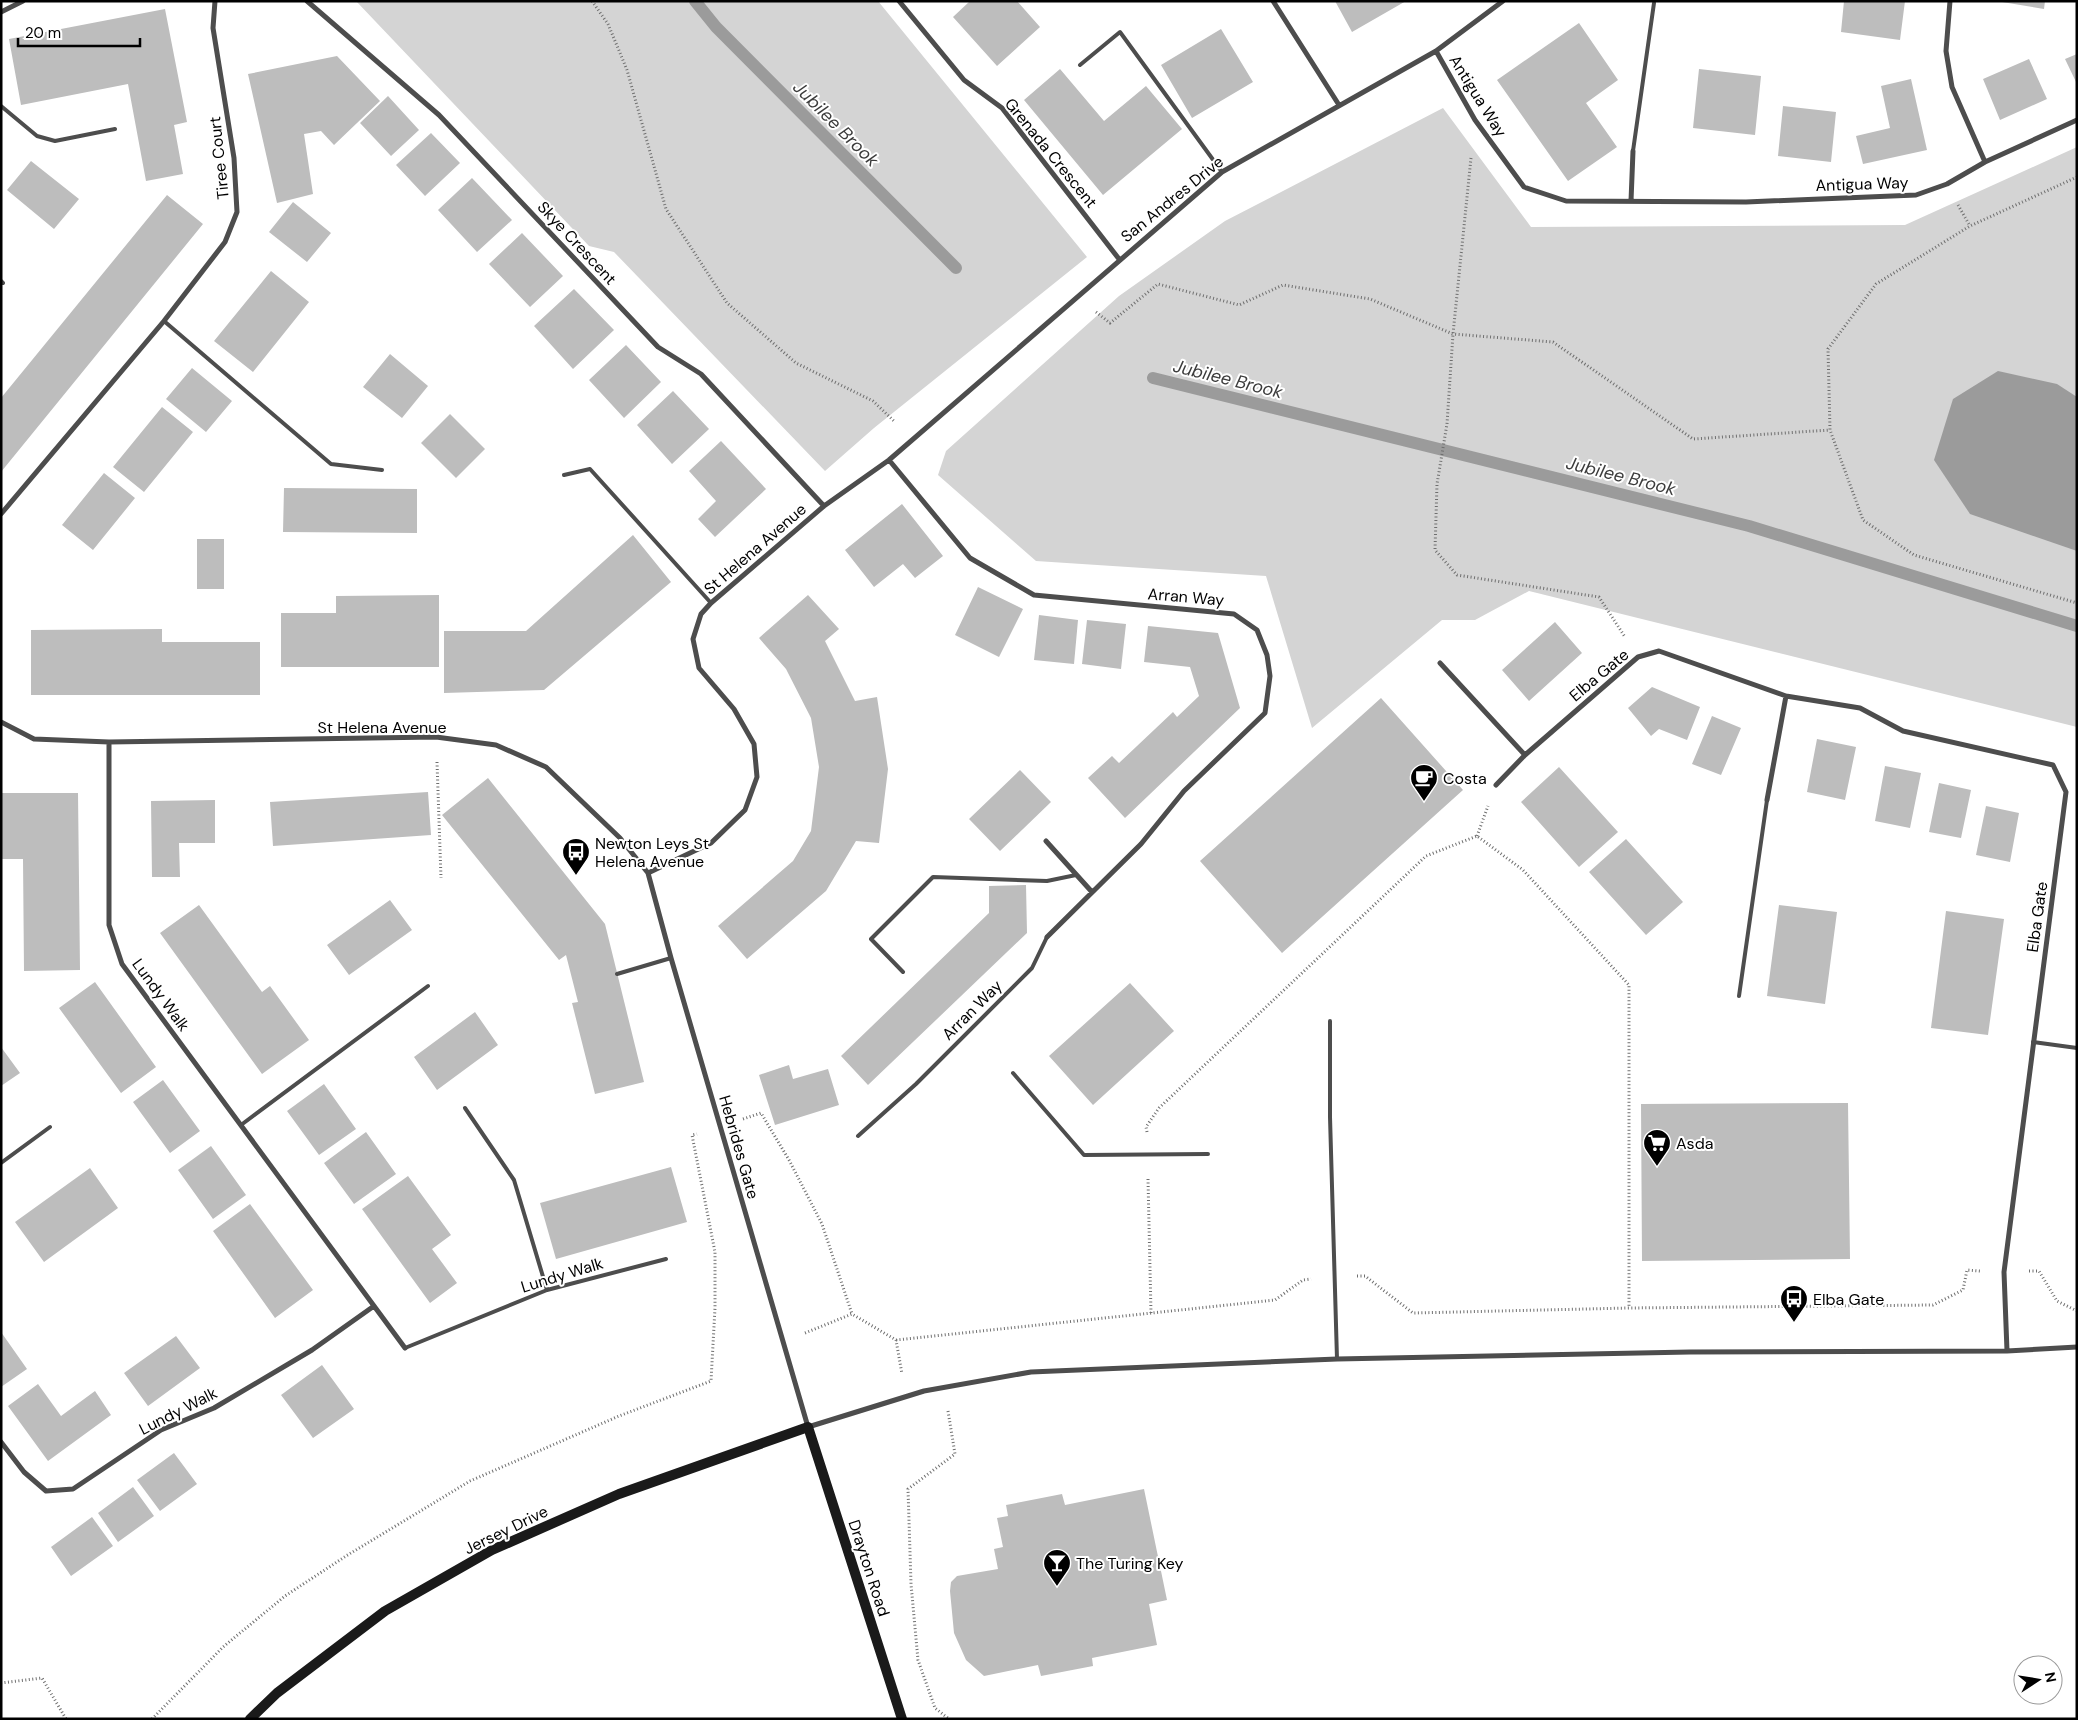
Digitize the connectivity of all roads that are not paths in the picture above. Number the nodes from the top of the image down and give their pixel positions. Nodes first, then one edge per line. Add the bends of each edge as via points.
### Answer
1 (23, 1) edge
2 (215, 1) edge
3 (307, 1) edge
4 (899, 1) edge
5 (1273, 1) edge
6 (1503, 1) edge
7 (1950, 1) edge
8 (1654, 4) dead end
9 (1, 12) edge
10 (1436, 51) junction
11 (1080, 65) dead end
12 (1339, 105) junction
13 (1, 106) edge
14 (2077, 120) edge
15 (115, 129) dead end
16 (1633, 151) joint
17 (1985, 162) junction
18 (1222, 172) junction
19 (1631, 201) junction
20 (1119, 259) junction
21 (164, 321) junction
22 (889, 460) junction
23 (382, 470) dead end
24 (564, 474) dead end
25 (824, 506) junction
26 (3, 507) edge
27 (1, 514) edge
28 (711, 603) junction
29 (1440, 662) dead end
30 (1786, 696) junction
31 (1, 722) edge
32 (109, 742) junction
33 (1525, 754) junction
34 (1496, 785) road end
35 (1767, 800) joint
36 (1046, 842) dead end
37 (648, 873) junction
38 (1076, 875) junction
39 (1092, 892) junction
40 (1046, 937) joint
41 (671, 958) junction
42 (903, 972) dead end
43 (617, 974) dead end
44 (428, 986) dead end
45 (1739, 996) dead end
46 (1330, 1021) dead end
47 (2033, 1042) junction
48 (2077, 1048) edge
49 (1013, 1073) dead end
50 (465, 1108) dead end
51 (241, 1125) junction
52 (50, 1127) dead end
53 (858, 1136) dead end
54 (1208, 1154) dead end
55 (1, 1163) edge
56 (666, 1259) dead end
57 (547, 1290) junction
58 (374, 1306) junction
59 (2077, 1347) edge
60 (405, 1348) joint
61 (2007, 1350) junction
62 (1337, 1359) junction
63 (808, 1427) junction
64 (1, 1442) edge
65 (250, 1719) edge
66 (902, 1719) edge

1 - 9 street
2 - 21 street, Tiree Court via 213,28 234,158 237,212 225,242
3 - 25 street, Skye Crescent via 439,115 658,347 701,374
4 - 20 street, Grenada Crescent via 964,80 1002,108
5 - 12 street
6 - 10 street, San Andres Drive
7 - 17 street via 1946,51 1952,87
8 - 16 lane
10 - 12 street, San Andres Drive
10 - 19 street, Antigua Way via 1475,120 1524,187 1566,201
11 - 18 lane via 1120,32
12 - 18 street, San Andres Drive
13 - 15 lane via 37,136 55,141
14 - 17 street, Antigua Way
16 - 19 street
17 - 19 street, Antigua Way via 1946,184 1916,195 1746,202
18 - 20 street, San Andres Drive
20 - 22 street, San Andres Drive
21 - 23 lane via 331,464
21 - 26 street, Tiree Court
22 - 25 street, St Helena Avenue
22 - 39 street, Arran Way via 970,558 1034,595 1234,614 1257,630 1267,655 1270,676 1265,713 1184,791 1141,844
24 - 28 lane via 590,469
25 - 28 street, St Helena Avenue
26 - 27 street, Tiree Court
28 - 37 street, St Helena Avenue via 701,614 693,639 699,668 734,708 754,744 757,777 745,810 711,843
29 - 33 street
30 - 33 street, Elba Gate via 1660,651 1638,657
30 - 35 street
30 - 47 street, Elba Gate via 1860,708 1903,731 2053,765 2066,792
31 - 32 street, St Helena Avenue via 34,739
32 - 37 street, St Helena Avenue via 436,737 496,745 546,767 620,838
32 - 51 street, Lundy Walk via 109,925 122,964
33 - 34 street, Elba Gate
35 - 45 lane
36 - 38 street
37 - 41 street, Hebrides Gate
38 - 39 street
38 - 42 lane via 1047,881 933,876 871,939
39 - 40 street, Arran Way
40 - 53 lane, Arran Way via 1032,968 916,1084
41 - 43 lane
41 - 63 street, Hebrides Gate
44 - 51 lane
46 - 62 lane
47 - 48 lane
47 - 61 street, Elba Gate via 2004,1272
49 - 54 lane via 1084,1155
50 - 57 lane via 514,1180
51 - 58 street, Lundy Walk
52 - 55 lane
56 - 57 lane, Lundy Walk
57 - 60 lane, Lundy Walk
58 - 60 street, Lundy Walk
58 - 64 street, Lundy Walk via 312,1350 214,1408 161,1430 73,1489 46,1491 24,1472
59 - 61 street
61 - 62 street
62 - 63 street via 1031,1372 924,1391
63 - 65 street, Jersey Drive via 620,1494 492,1550 385,1611 277,1693
63 - 66 street, Drayton Road

